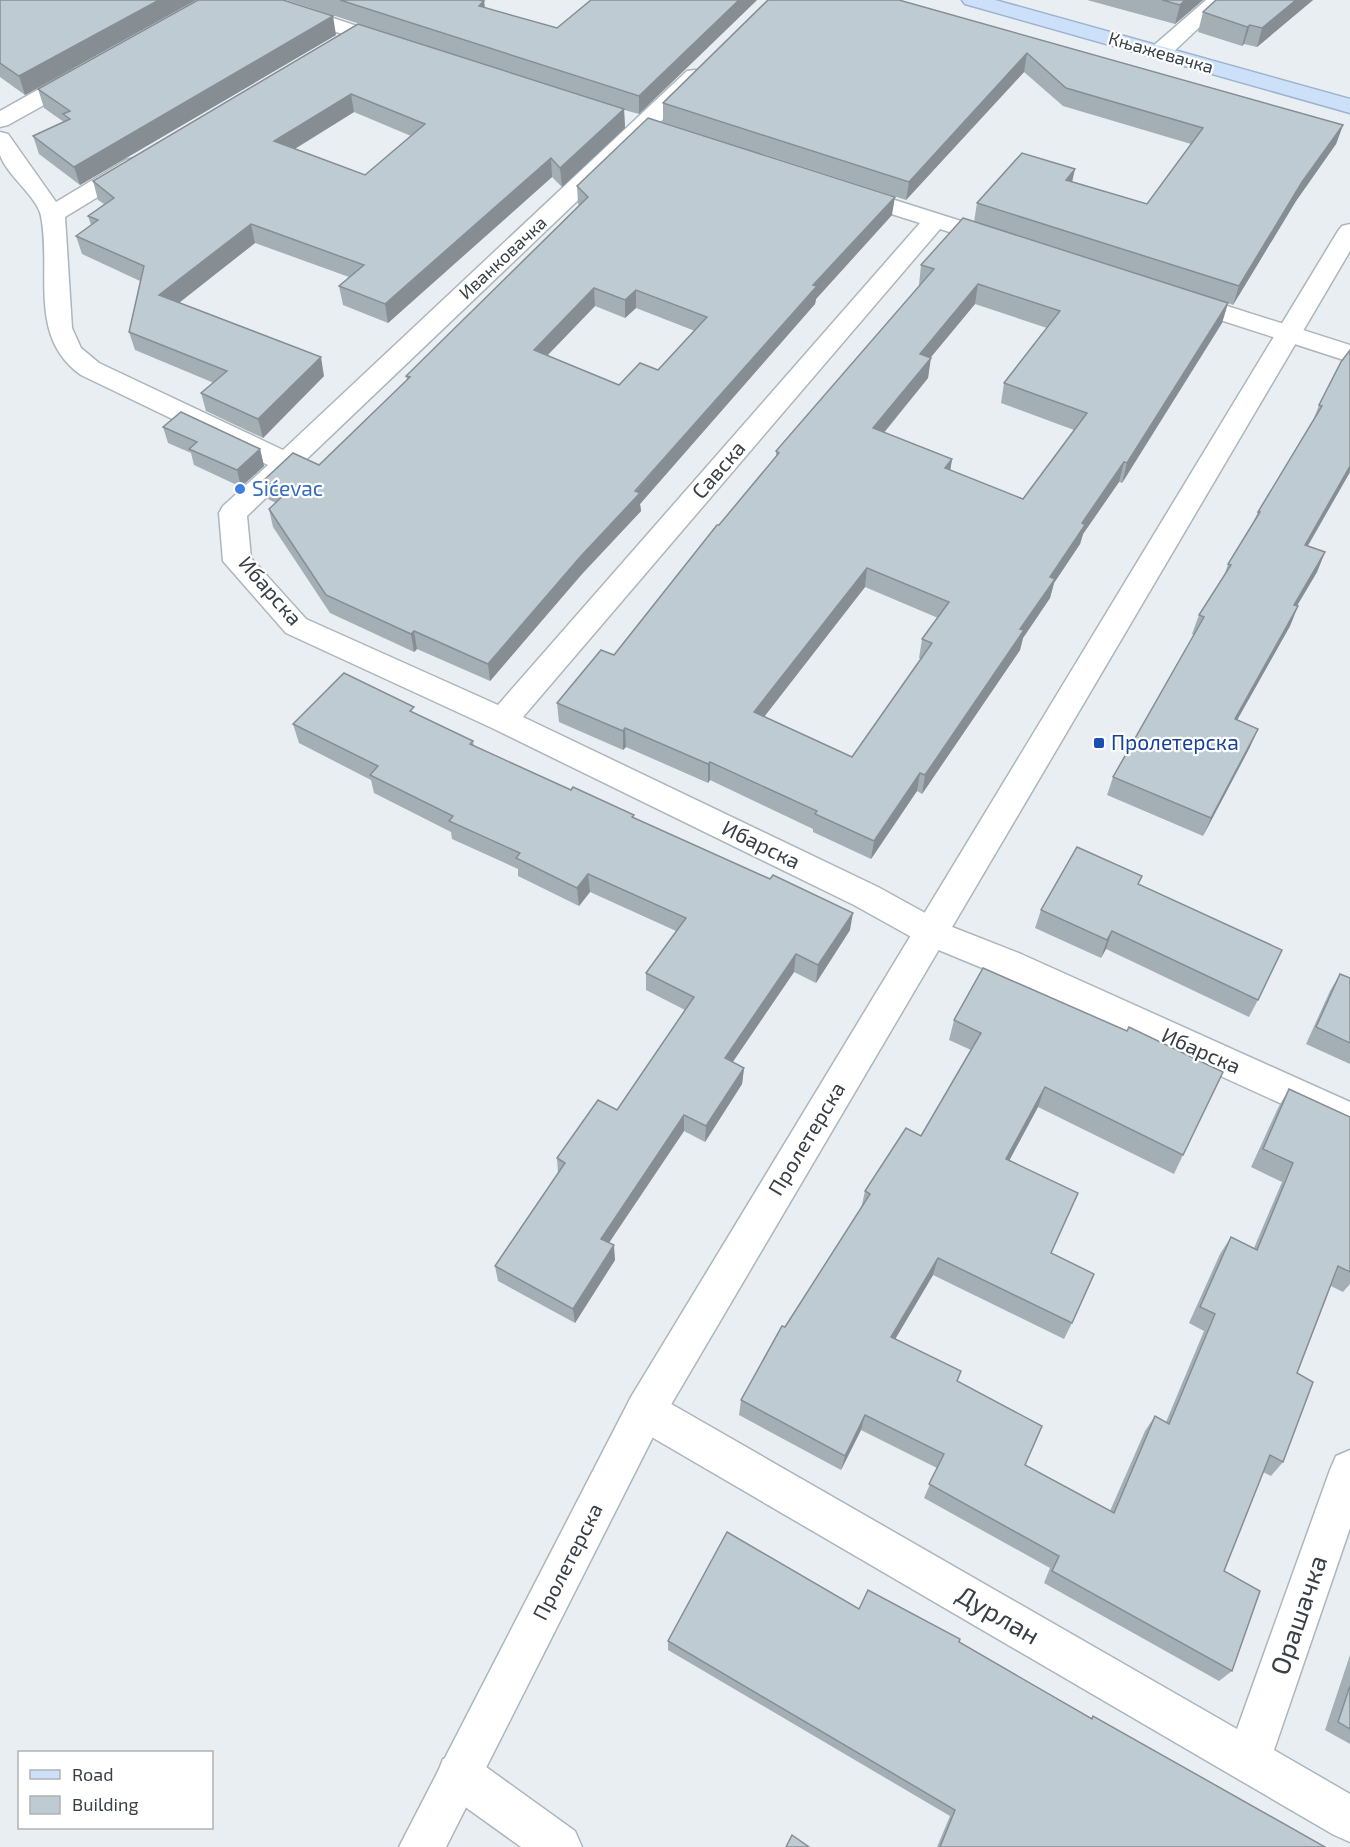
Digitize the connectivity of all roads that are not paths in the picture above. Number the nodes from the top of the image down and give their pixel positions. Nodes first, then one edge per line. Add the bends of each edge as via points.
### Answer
1 (258, 0) edge
2 (972, 0) edge
3 (1218, 0) edge
4 (357, 33) junction
5 (337, 45) edge
6 (412, 51) edge
7 (1160, 52) junction
8 (103, 63) edge
9 (707, 63) edge
10 (1350, 106) edge
11 (0, 120) edge
12 (0, 139) edge
13 (154, 153) edge
14 (834, 188) edge
15 (53, 214) junction
16 (935, 220) junction
17 (1350, 231) edge
18 (1024, 249) edge
19 (1156, 292) edge
20 (1290, 334) junction
21 (1350, 354) edge
22 (285, 462) junction
23 (233, 513) joint
24 (502, 720) junction
25 (931, 931) junction
26 (1350, 1119) edge
27 (645, 1411) junction
28 (1350, 1470) edge
29 (1248, 1760) junction
30 (459, 1775) junction
31 (1350, 1819) edge
32 (422, 1847) edge
33 (559, 1847) edge

1 - 4 street
2 - 7 main road, Књажевачка
3 - 7 street
4 - 5 street
4 - 6 street
7 - 10 main road, Књажевачка
8 - 11 street
9 - 22 street, Иванковачка
12 - 15 street
13 - 15 street
14 - 16 street
15 - 22 street via 60,328 77,360
16 - 18 street
16 - 24 street, Савска
17 - 20 street, Пролетерска
19 - 20 street
20 - 21 street
20 - 25 street, Пролетерска
22 - 23 street, Иванковачка
23 - 24 street, Ибарска via 237,561 296,626
24 - 25 street, Ибарска
25 - 26 street, Ибарска
25 - 27 street, Пролетерска
27 - 29 street, Дурлан
27 - 30 street, Пролетерска
28 - 29 street, Орашачка
29 - 31 street, Дурлан
30 - 32 street, Пролетерска
30 - 33 street

